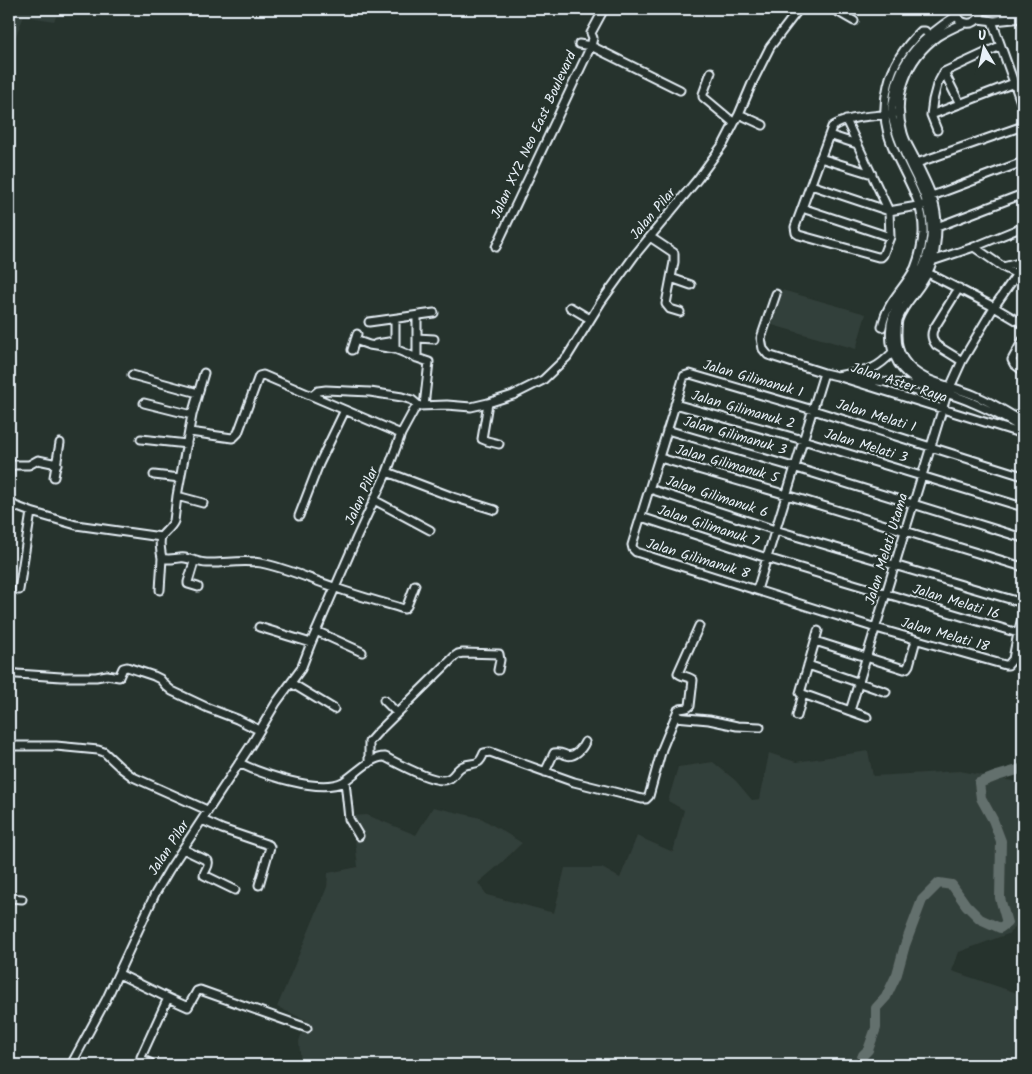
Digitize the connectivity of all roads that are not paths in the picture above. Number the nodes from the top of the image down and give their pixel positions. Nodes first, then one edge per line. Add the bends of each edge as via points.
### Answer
1 (604, 9) edge
2 (799, 9) edge
3 (833, 9) edge
4 (982, 9) edge
5 (955, 12) edge
6 (1023, 12) edge
7 (1023, 18) edge
8 (978, 19) junction
9 (854, 21) dead end
10 (992, 21) junction
11 (964, 23) junction
12 (579, 44) dead end
13 (590, 46) junction
14 (1000, 46) junction
15 (711, 72) dead end
16 (944, 72) junction
17 (1014, 83) junction
18 (680, 90) dead end
19 (960, 104) junction
20 (1023, 108) edge
21 (892, 113) junction
22 (739, 114) junction
23 (931, 115) junction
24 (846, 120) junction
25 (734, 123) junction
26 (763, 125) dead end
27 (1023, 126) edge
28 (937, 130) dead end
29 (829, 135) junction
30 (857, 144) junction
31 (820, 158) junction
32 (1023, 162) edge
33 (917, 163) junction
34 (872, 174) junction
35 (810, 185) junction
36 (1023, 194) edge
37 (932, 196) junction
38 (923, 204) junction
39 (802, 208) junction
40 (890, 211) junction
41 (937, 227) junction
42 (1023, 227) edge
43 (650, 237) junction
44 (890, 237) junction
45 (974, 246) junction
46 (496, 247) dead end
47 (932, 261) junction
48 (1023, 262) edge
49 (1003, 267) junction
50 (922, 269) junction
51 (1023, 269) edge
52 (1017, 274) junction
53 (671, 278) junction
54 (691, 284) dead end
55 (959, 288) junction
56 (776, 294) dead end
57 (570, 307) dead end
58 (994, 307) junction
59 (680, 312) dead end
60 (434, 313) dead end
61 (416, 316) junction
62 (395, 319) junction
63 (590, 319) junction
64 (369, 322) dead end
65 (891, 324) junction
66 (1023, 324) edge
67 (417, 338) junction
68 (434, 338) dead end
69 (1023, 340) edge
70 (395, 345) junction
71 (352, 350) dead end
72 (893, 352) junction
73 (417, 358) junction
74 (962, 361) junction
75 (1023, 371) edge
76 (204, 373) dead end
77 (824, 374) junction
78 (132, 375) dead end
79 (837, 376) junction
80 (924, 385) junction
81 (949, 390) junction
82 (198, 393) junction
83 (312, 396) junction
84 (144, 403) dead end
85 (488, 403) junction
86 (675, 404) junction
87 (422, 406) junction
88 (345, 410) junction
89 (813, 410) junction
90 (942, 410) junction
91 (192, 415) junction
92 (1023, 422) edge
93 (667, 430) junction
94 (1023, 430) edge
95 (190, 432) junction
96 (401, 434) junction
97 (1023, 434) edge
98 (141, 438) dead end
99 (803, 440) junction
100 (60, 443) dead end
101 (187, 444) junction
102 (499, 444) dead end
103 (931, 447) junction
104 (660, 458) junction
105 (9, 464) edge
106 (56, 464) junction
107 (795, 467) junction
108 (387, 472) junction
109 (154, 475) dead end
110 (9, 476) edge
111 (922, 476) junction
112 (1023, 476) edge
113 (54, 477) dead end
114 (180, 478) junction
115 (650, 489) junction
116 (787, 495) junction
117 (177, 496) junction
118 (374, 500) junction
119 (9, 501) edge
120 (203, 503) dead end
121 (914, 503) junction
122 (1023, 507) edge
123 (495, 510) dead end
124 (31, 512) junction
125 (299, 516) dead end
126 (641, 517) junction
127 (430, 530) dead end
128 (776, 530) junction
129 (906, 531) junction
130 (161, 537) junction
131 (1023, 538) edge
132 (162, 558) junction
133 (767, 558) junction
134 (194, 562) junction
135 (895, 565) junction
136 (1023, 567) edge
137 (415, 585) dead end
138 (198, 587) dead end
139 (335, 588) junction
140 (19, 590) dead end
141 (160, 590) dead end
142 (757, 590) junction
143 (886, 594) junction
144 (1023, 603) edge
145 (1023, 615) edge
146 (699, 626) dead end
147 (259, 627) dead end
148 (876, 628) junction
149 (316, 631) junction
150 (818, 631) dead end
151 (1018, 633) junction
152 (916, 640) junction
153 (815, 641) junction
154 (311, 643) junction
155 (362, 652) dead end
156 (866, 657) junction
157 (808, 665) junction
158 (498, 670) dead end
159 (9, 672) edge
160 (291, 683) junction
161 (859, 683) junction
162 (886, 692) dead end
163 (802, 694) junction
164 (384, 700) dead end
165 (334, 709) dead end
166 (850, 711) junction
167 (397, 713) junction
168 (797, 716) dead end
169 (675, 717) junction
170 (867, 717) dead end
171 (760, 727) dead end
172 (259, 730) junction
173 (585, 742) dead end
174 (9, 746) edge
175 (239, 763) junction
176 (369, 763) junction
177 (545, 772) junction
178 (345, 780) junction
179 (208, 810) junction
180 (202, 820) junction
181 (359, 836) dead end
182 (183, 849) junction
183 (259, 885) dead end
184 (235, 890) dead end
185 (9, 898) edge
186 (22, 899) dead end
187 (119, 974) junction
188 (168, 998) junction
189 (307, 1028) dead end
190 (150, 1063) dead end
191 (71, 1065) edge

1 - 13 street, Jalan XYZ Neo East Boulevard via 591,33
2 - 22 street, Jalan Pilar via 770,47
3 - 9 street
4 - 6 street via 1012,14
4 - 8 street
5 - 11 street
5 - 21 street via 929,34 902,68
7 - 10 street
8 - 10 street
8 - 11 street
10 - 14 street
11 - 21 street via 936,38 913,61
12 - 13 street
13 - 18 street
13 - 46 street, Jalan XYZ Neo East Boulevard
14 - 16 street
14 - 17 street
15 - 25 street via 702,94
16 - 19 street
16 - 23 street via 934,93
17 - 19 street
17 - 20 street
19 - 23 street
21 - 24 street
21 - 33 street
21 - 38 street via 888,135
22 - 25 street, Jalan Pilar
22 - 26 street
23 - 28 street
24 - 29 street via 832,127
24 - 30 street
25 - 43 street, Jalan Pilar via 703,173
27 - 33 street
29 - 30 street
29 - 31 street
30 - 34 street
31 - 34 street
31 - 35 street
32 - 37 street
33 - 37 street
34 - 40 street
35 - 39 street
35 - 40 street
36 - 41 street
37 - 41 street
38 - 40 street
38 - 50 street
39 - 44 street
39 - 44 street via 796,233 878,257 883,255
40 - 44 street
41 - 47 street
42 - 45 street
43 - 53 street via 674,253
43 - 63 street, Jalan Pilar
45 - 47 street
45 - 49 street
47 - 50 street
48 - 49 street
49 - 52 street
50 - 55 street
50 - 65 street via 900,302
50 - 65 street via 890,303 882,325
50 - 81 street via 898,321 897,342 904,361 913,370
51 - 52 street, Jalan Melati Utama
52 - 58 street, Jalan Melati Utama
53 - 54 street
53 - 59 street via 666,304
55 - 58 street
55 - 74 street via 932,334 936,345
56 - 77 street, Jalan Aster Raya via 761,338 763,349 768,355
57 - 63 street
58 - 66 street
58 - 74 street, Jalan Melati Utama
60 - 61 street
61 - 62 street
61 - 67 street
62 - 64 street
62 - 70 street
63 - 85 street, Jalan Pilar via 566,357 543,380
65 - 72 street
67 - 68 street
67 - 73 street
69 - 75 street via 1012,360
70 - 71 street via 368,345 356,337
70 - 73 street
72 - 79 street via 869,371
72 - 80 street via 905,372
73 - 87 street via 429,362
74 - 81 street, Jalan Melati Utama
76 - 82 street
77 - 79 street, Jalan Aster Raya
77 - 89 street
78 - 82 street
79 - 80 street
79 - 90 street, Jalan Aster Raya
80 - 81 street
81 - 90 street, Jalan Melati Utama
81 - 92 street, Jalan Aster Raya via 975,395
81 - 94 street, Jalan Aster Raya
82 - 91 street
83 - 87 street via 326,390 370,392 402,397
83 - 88 street
83 - 95 street via 261,375 236,436
84 - 91 street
85 - 87 street, Jalan Pilar
85 - 102 street via 482,439
86 - 89 street, Jalan Gilimanuk 1 via 684,376 690,374
86 - 93 street
86 - 99 street, Jalan Gilimanuk 2
87 - 96 street, Jalan Pilar via 414,410
88 - 96 street
88 - 125 street via 318,464
89 - 99 street
89 - 103 street, Jalan Melati 1
90 - 97 street, Jalan Aster Raya
90 - 103 street, Jalan Melati Utama
91 - 95 street
93 - 104 street
93 - 107 street, Jalan Gilimanuk 3
95 - 101 street
96 - 108 street, Jalan Pilar
98 - 101 street
99 - 107 street
99 - 111 street, Jalan Melati 3
100 - 106 street
101 - 114 street
103 - 111 street, Jalan Melati Utama
103 - 112 street, Jalan Melati 1
104 - 115 street
104 - 116 street, Jalan Gilimanuk 5
105 - 106 street via 29,465 38,460
105 - 110 street
106 - 113 street
107 - 116 street
107 - 121 street, Jalan Gilimanuk 3
108 - 118 street, Jalan Pilar
108 - 123 street
109 - 114 street
111 - 121 street, Jalan Melati Utama
111 - 122 street, Jalan Melati 3
114 - 117 street
115 - 126 street
115 - 128 street, Jalan Gilimanuk 6
116 - 128 street
116 - 129 street, Jalan Gilimanuk 5
117 - 120 street
117 - 130 street via 173,525
118 - 127 street
118 - 139 street, Jalan Pilar
119 - 124 street
121 - 129 street, Jalan Melati Utama
121 - 131 street, Jalan Gilimanuk 3
124 - 130 street via 76,525
124 - 140 street
126 - 133 street, Jalan Gilimanuk 7
126 - 142 street, Jalan Gilimanuk 8 via 632,545 636,552
128 - 133 street
128 - 135 street, Jalan Gilimanuk 6
129 - 135 street, Jalan Melati Utama
129 - 136 street, Jalan Gilimanuk 5
130 - 132 street
132 - 134 street via 184,558
132 - 141 street
133 - 142 street
133 - 143 street, Jalan Gilimanuk 7
134 - 138 street via 188,584
134 - 139 street via 262,563
135 - 143 street, Jalan Melati Utama
135 - 144 street, Jalan Gilimanuk 6
137 - 139 street via 404,609
139 - 149 street, Jalan Pilar
142 - 148 street, Jalan Gilimanuk 8
143 - 148 street, Jalan Melati Utama
143 - 151 street, Jalan Melati 16
145 - 151 street
146 - 169 street via 678,673 693,680 690,706 679,709
147 - 154 street
148 - 152 street, Jalan Melati 18
148 - 156 street, Jalan Melati Utama
149 - 154 street, Jalan Pilar
149 - 155 street
150 - 153 street
151 - 152 street, Jalan Melati 18 via 1013,659 1008,665
152 - 156 street via 908,668
153 - 156 street
153 - 157 street
154 - 160 street, Jalan Pilar
156 - 161 street, Jalan Melati Utama
157 - 161 street
157 - 163 street
158 - 167 street via 498,654 458,654
159 - 172 street via 61,677 117,677 127,667 154,676 172,691
160 - 165 street
160 - 172 street, Jalan Pilar
161 - 162 street
161 - 166 street, Jalan Melati Utama
163 - 166 street
163 - 168 street
164 - 167 street
166 - 170 street
167 - 176 street via 369,742
169 - 171 street
169 - 177 street via 646,799
172 - 175 street, Jalan Pilar
173 - 177 street via 571,756 561,752 554,754
174 - 179 street via 98,750 133,777
175 - 178 street via 290,781 331,785
175 - 179 street, Jalan Pilar
176 - 177 street via 385,757 422,774 445,780 464,766 477,764 484,753 490,752
176 - 178 street
178 - 181 street via 349,819
179 - 180 street, Jalan Pilar
180 - 182 street, Jalan Pilar
180 - 183 street via 270,847
182 - 184 street via 208,861 204,875
182 - 187 street, Jalan Pilar via 155,894
185 - 186 street
187 - 188 street
187 - 191 street, Jalan Pilar
188 - 189 street via 188,1006 200,990
188 - 190 street via 140,1058

